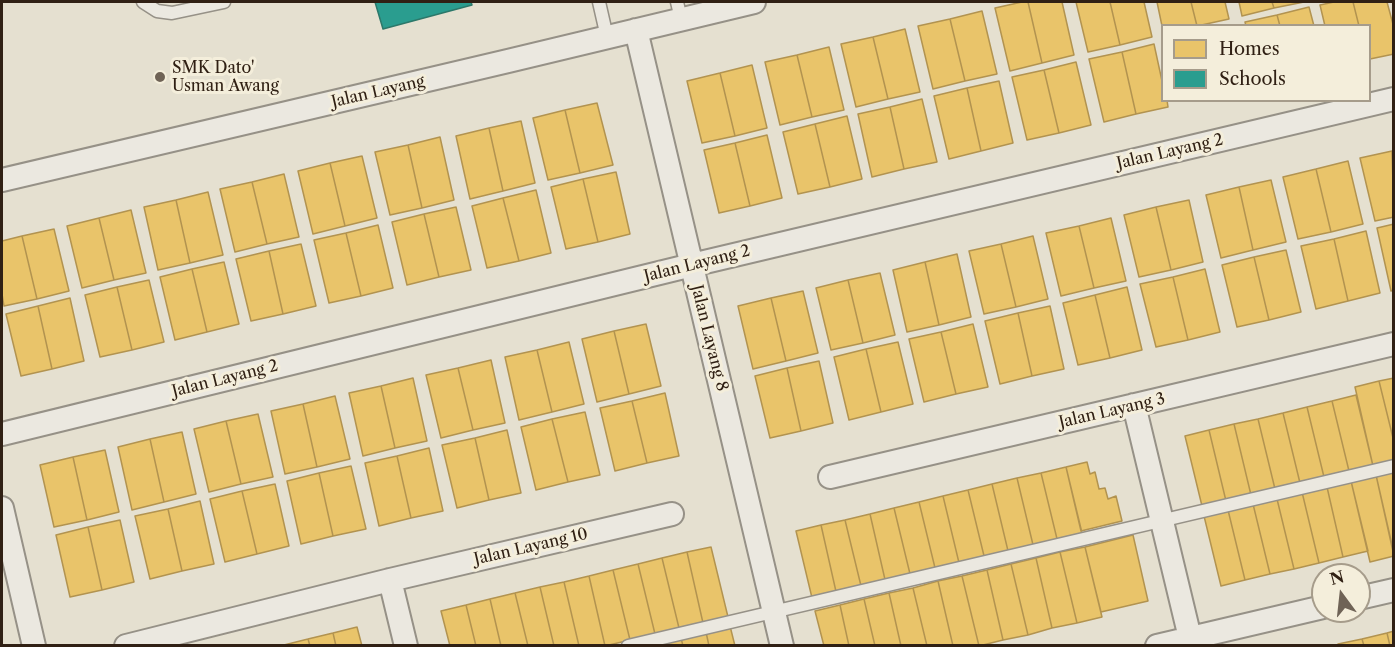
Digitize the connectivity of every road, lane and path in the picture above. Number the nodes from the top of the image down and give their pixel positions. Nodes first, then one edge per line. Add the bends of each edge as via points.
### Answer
1 (143, 2) edge
2 (224, 2) edge
3 (599, 2) edge
4 (754, 2) edge
5 (679, 10) edge
6 (636, 30) junction
7 (607, 37) junction
8 (1394, 99) edge
9 (2, 180) edge
10 (692, 265) junction
11 (1394, 344) edge
12 (1134, 405) junction
13 (2, 434) edge
14 (1394, 466) edge
15 (830, 477) dead end
16 (2, 508) edge
17 (672, 513) dead end
18 (1162, 520) junction
19 (8, 565) edge
20 (390, 580) junction
21 (1394, 590) edge
22 (1371, 595) edge
23 (1311, 610) edge
24 (774, 611) junction
25 (1191, 642) edge
26 (34, 645) edge
27 (126, 645) edge
28 (406, 645) edge
29 (628, 645) edge
30 (782, 645) edge
31 (1158, 645) edge

1 - 2 lane via 157,11 172,13
3 - 7 lane
4 - 5 street, Jalan Layang
5 - 6 street, Jalan Layang
6 - 7 street, Jalan Layang
6 - 10 street, Jalan Layang 8
7 - 9 street, Jalan Layang
8 - 10 street, Jalan Layang 2
10 - 13 street, Jalan Layang 2
10 - 24 street, Jalan Layang 8
11 - 12 street, Jalan Layang 3
12 - 15 street, Jalan Layang 3
12 - 18 street
14 - 18 lane
16 - 19 street
17 - 20 street, Jalan Layang 10
18 - 24 lane
18 - 25 street
19 - 26 street
20 - 27 street, Jalan Layang 10
20 - 28 street
21 - 22 street
23 - 25 street
24 - 29 lane
24 - 30 street, Jalan Layang 8
25 - 31 street

